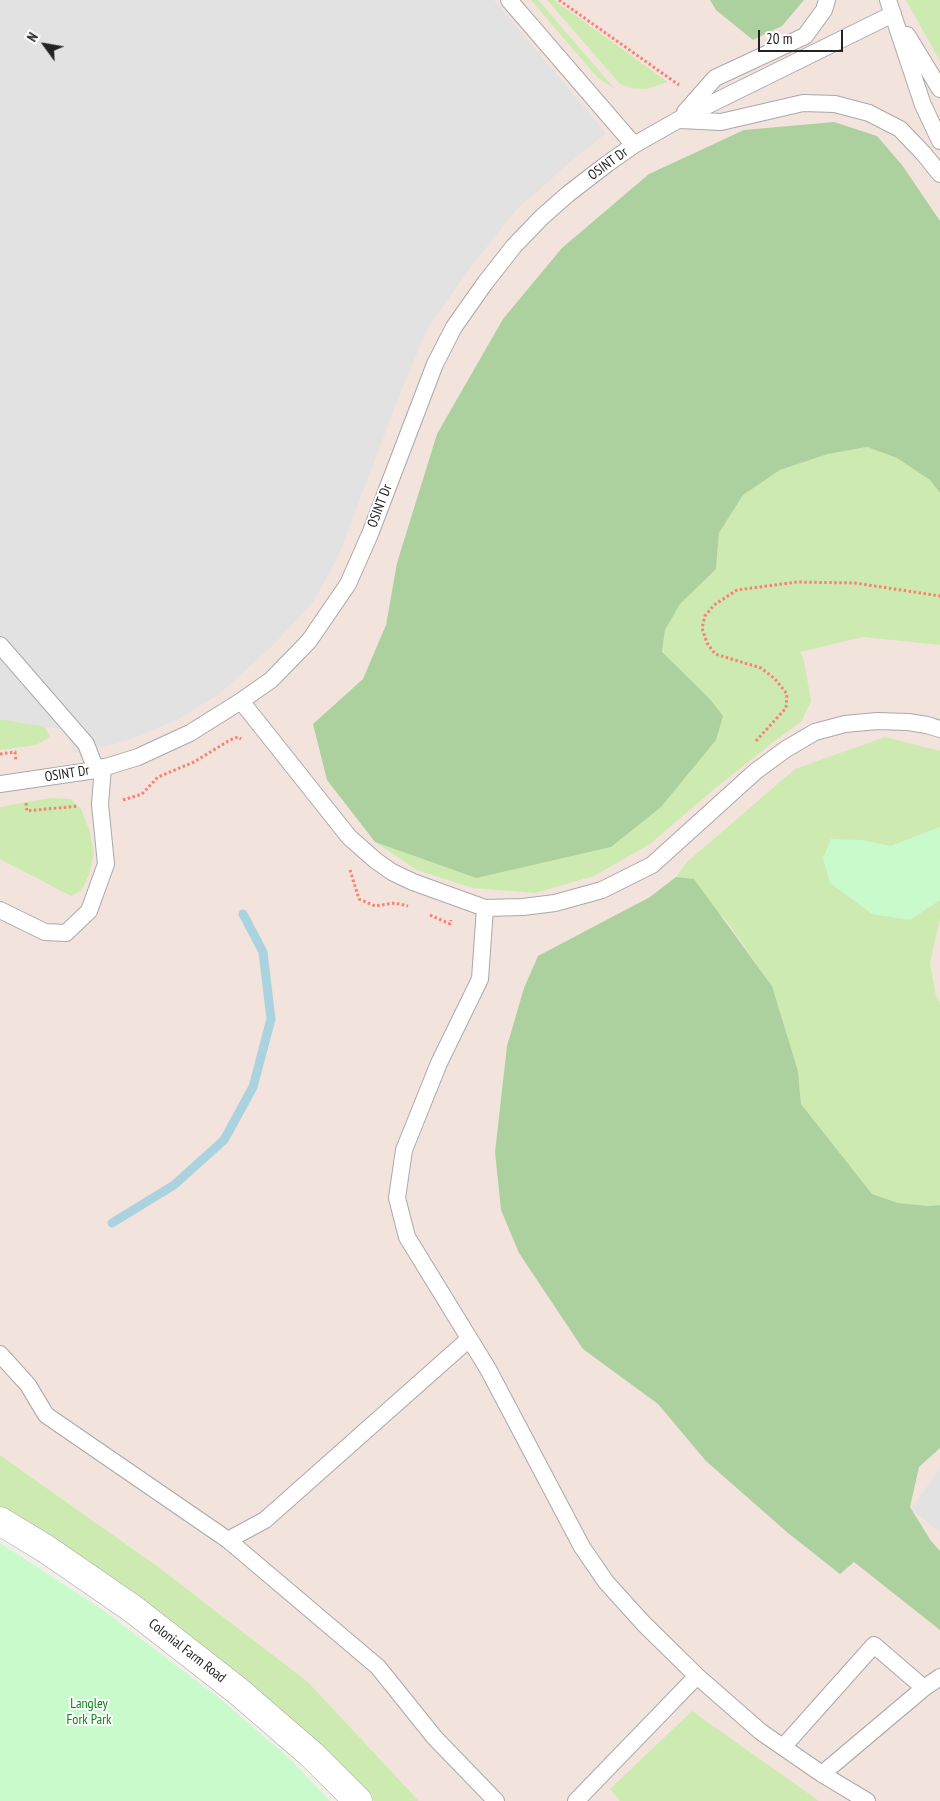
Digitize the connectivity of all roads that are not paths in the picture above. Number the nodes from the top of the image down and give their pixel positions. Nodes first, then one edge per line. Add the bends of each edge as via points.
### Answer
1 (509, 0) edge
2 (827, 0) edge
3 (891, 7) edge
4 (940, 89) edge
5 (678, 120) junction
6 (940, 141) edge
7 (634, 145) junction
8 (940, 174) edge
9 (0, 646) edge
10 (240, 701) junction
11 (940, 729) edge
12 (100, 768) junction
13 (0, 784) edge
14 (485, 908) junction
15 (0, 910) edge
16 (469, 1339) junction
17 (0, 1354) edge
18 (0, 1522) edge
19 (228, 1540) junction
20 (697, 1676) junction
21 (940, 1677) edge
22 (924, 1688) junction
23 (783, 1747) junction
24 (822, 1774) junction
25 (358, 1801) edge
26 (496, 1801) edge
27 (576, 1801) edge
28 (867, 1801) edge

1 - 7 lane
2 - 5 lane via 824,10 805,36 715,78
3 - 4 lane
3 - 5 lane, OSINT Dr
3 - 6 lane via 923,106
5 - 7 lane, OSINT Dr
5 - 8 lane via 721,122 803,103 835,104 869,113 900,129
7 - 10 lane, OSINT Dr via 542,217 485,283 454,327 435,364 348,584 309,642 270,680
9 - 12 lane via 86,744
10 - 12 lane, OSINT Dr via 190,733 138,757
10 - 14 lane via 349,837 374,860 413,882
11 - 14 lane via 908,722 877,721 845,724 815,732 756,771 652,865 602,890 555,903
12 - 13 lane, OSINT Dr
12 - 15 lane via 106,864 89,911 66,933 45,932
14 - 16 lane via 480,979 439,1063 404,1150 397,1198 407,1237
16 - 19 lane via 265,1520
16 - 20 lane via 582,1547 606,1582
17 - 19 lane via 28,1385 46,1415
18 - 25 street, Colonial Farm Road via 134,1609 238,1691 305,1749
19 - 26 lane via 378,1668 436,1738
20 - 23 lane
20 - 27 lane
21 - 22 lane
22 - 23 lane via 874,1645
22 - 24 lane
23 - 24 lane
24 - 28 lane

